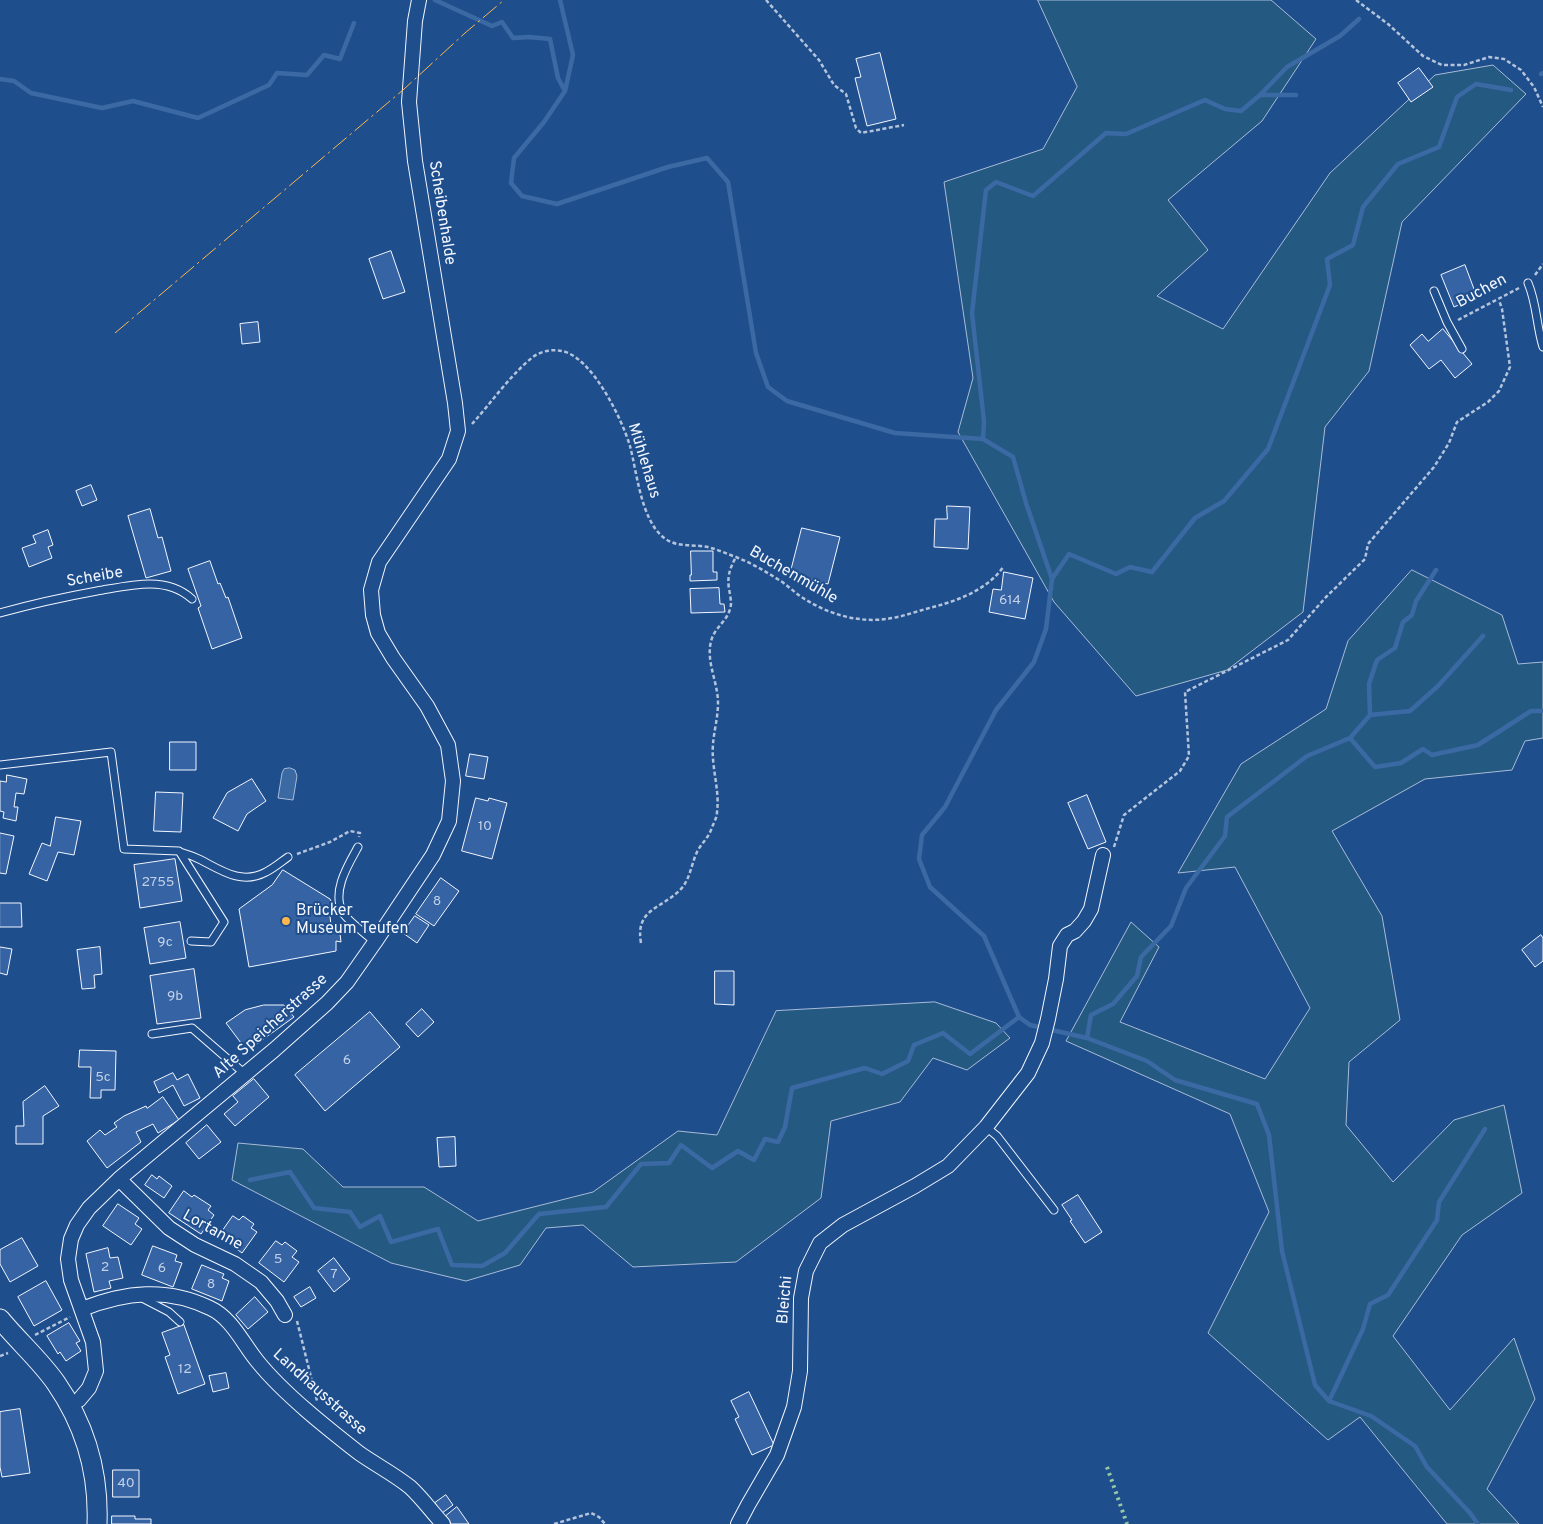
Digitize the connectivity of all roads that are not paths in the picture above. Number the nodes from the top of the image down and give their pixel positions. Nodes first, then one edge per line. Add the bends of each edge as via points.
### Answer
1 (418, 0) edge
2 (1528, 283) road end
3 (1434, 291) dead end
4 (1543, 346) edge
5 (1462, 349) dead end
6 (458, 431) joint
7 (192, 599) dead end
8 (0, 613) edge
9 (0, 765) edge
10 (358, 847) road end
11 (179, 851) junction
12 (1103, 855) road end
13 (288, 857) road end
14 (191, 941) dead end
15 (375, 942) junction
16 (152, 1034) dead end
17 (245, 1074) junction
18 (986, 1127) junction
19 (119, 1179) junction
20 (1054, 1210) dead end
21 (135, 1295) junction
22 (79, 1311) junction
23 (286, 1315) road end
24 (0, 1320) edge
25 (180, 1322) dead end
26 (70, 1405) junction
27 (97, 1524) edge
28 (443, 1524) edge
29 (738, 1524) edge

1 - 6 street, Scheibenhalde via 409,102 415,161
2 - 4 lane, Buchen via 1535,300 1537,328
3 - 5 lane, Buchen
6 - 15 street, Alte Speicherstrasse via 449,459 379,562 371,590 378,632 428,706 448,746 453,781 449,821 437,846
7 - 8 lane, Scheibe via 176,588 151,584 42,601
9 - 11 lane via 111,752 124,849
10 - 15 lane via 346,869 338,898 343,914
11 - 13 lane via 233,877 250,878
11 - 14 lane via 224,922 211,942
12 - 18 street, Bleichi via 1091,909 1060,946 1042,1043 1028,1073
15 - 17 street, Alte Speicherstrasse via 327,1003
16 - 17 lane via 192,1028
17 - 19 street, Alte Speicherstrasse
18 - 20 lane via 997,1136
18 - 29 street, Bleichi via 948,1166 843,1225 820,1243 806,1271 803,1289 800,1371 794,1407 778,1455
19 - 22 street, Alte Speicherstrasse via 89,1208 71,1239 68,1259
19 - 23 street, Lortanne via 169,1228 195,1245 236,1264 261,1282
21 - 22 street, Landhausstrasse via 104,1300
21 - 25 lane via 169,1312
21 - 28 street, Landhausstrasse via 180,1298 212,1309 228,1322 258,1363 320,1421 411,1488
22 - 26 street, Alte Speicherstrasse via 93,1342 96,1371 90,1388
24 - 26 main road via 55,1382
26 - 27 main road via 85,1438 93,1467 98,1500

